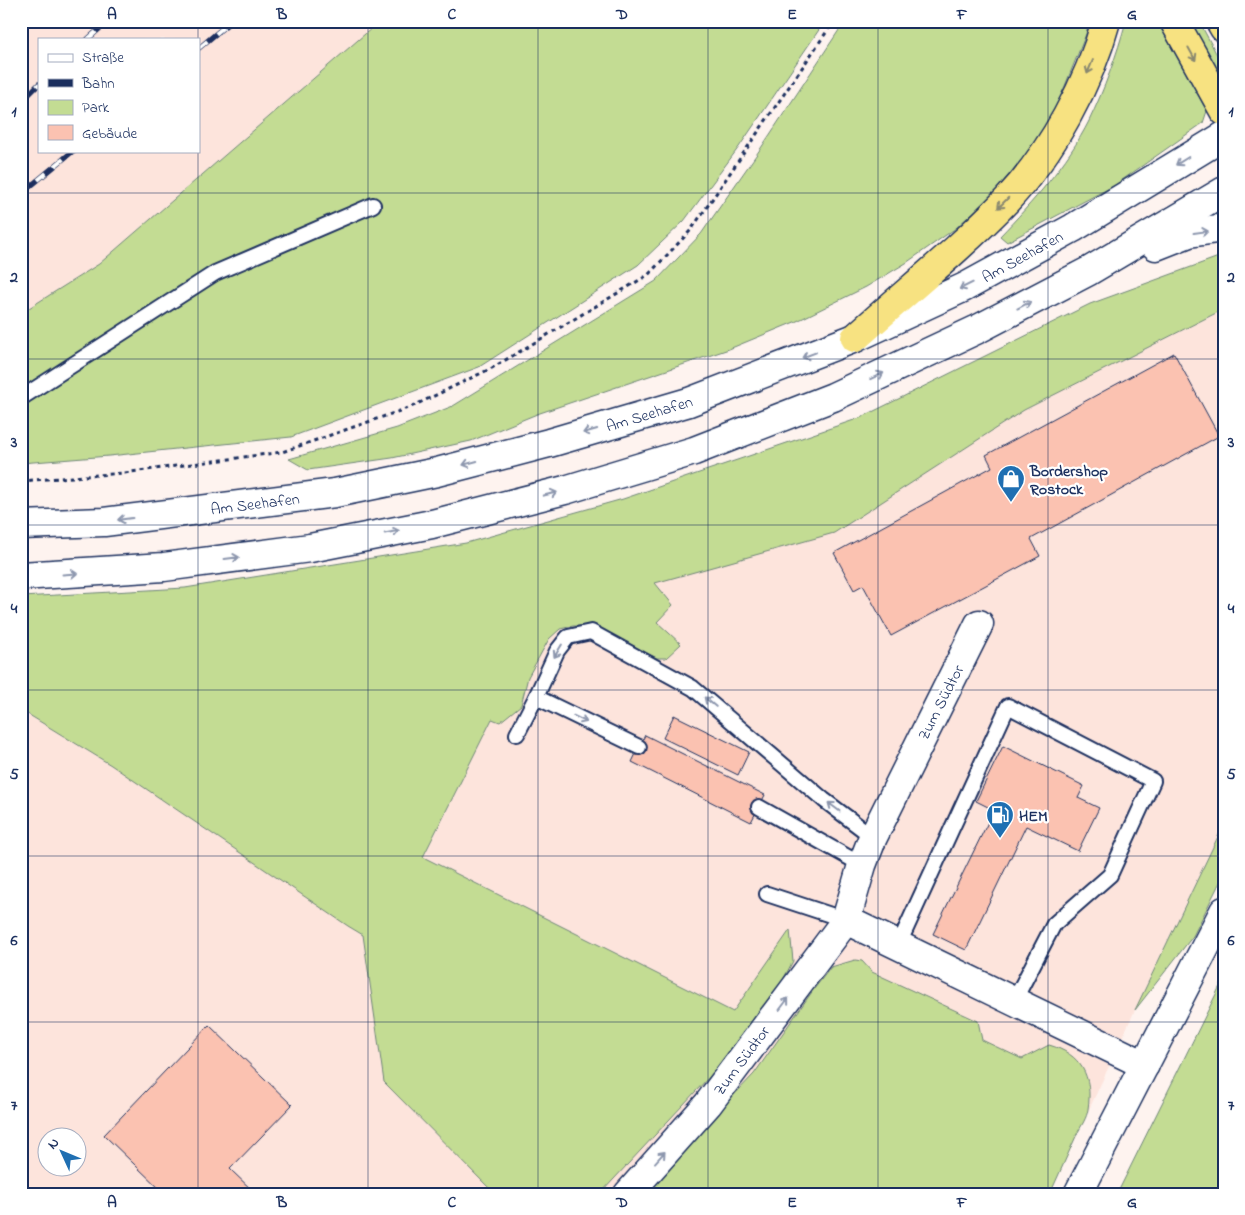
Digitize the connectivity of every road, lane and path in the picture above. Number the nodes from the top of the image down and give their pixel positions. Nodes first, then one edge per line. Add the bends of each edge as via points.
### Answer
1 (834, 21) edge
2 (1106, 21) edge
3 (1174, 21) edge
4 (1222, 21) edge
5 (1224, 28) edge
6 (1224, 111) edge
7 (1224, 136) edge
8 (1224, 191) edge
9 (373, 205) dead end
10 (1224, 228) edge
11 (1089, 271) junction
12 (855, 338) junction
13 (21, 398) edge
14 (21, 480) edge
15 (21, 525) edge
16 (21, 576) edge
17 (979, 624) dead end
18 (536, 697) junction
19 (516, 734) dead end
20 (639, 747) dead end
21 (759, 807) dead end
22 (873, 837) junction
23 (862, 865) junction
24 (767, 894) dead end
25 (1224, 911) edge
26 (846, 920) junction
27 (898, 946) junction
28 (1014, 1001) junction
29 (1145, 1065) junction
30 (628, 1194) edge
31 (1078, 1194) edge

1 - 14 path via 692,230 648,275 492,368 411,407 282,452 124,473
2 -> 12 highway via 1075,103 1042,156 1008,199
3 -> 6 highway
4 - 5 highway
7 -> 12 street, Am Seehafen via 1020,259
8 - 11 street
9 - 13 lane via 215,273
11 -> 10 street via 1189,233
16 -> 11 street via 164,567 297,550 432,524 565,490 694,451 833,397 978,329
12 -> 15 street, Am Seehafen via 689,402 437,472 326,494 104,522
17 - 22 street, Zum Südtor
18 - 19 lane
18 -> 20 lane
22 -> 18 lane via 824,800 693,688 591,632 568,637 557,651
21 - 23 lane
22 - 23 street, Zum Südtor
23 - 26 street, Zum Südtor
24 - 26 lane
25 - 29 street
26 - 27 street
30 -> 26 street, Zum Südtor via 708,1104
27 - 28 street
27 - 28 lane via 1008,706 1153,781 1110,875 1054,924
28 - 29 street
29 - 31 street

